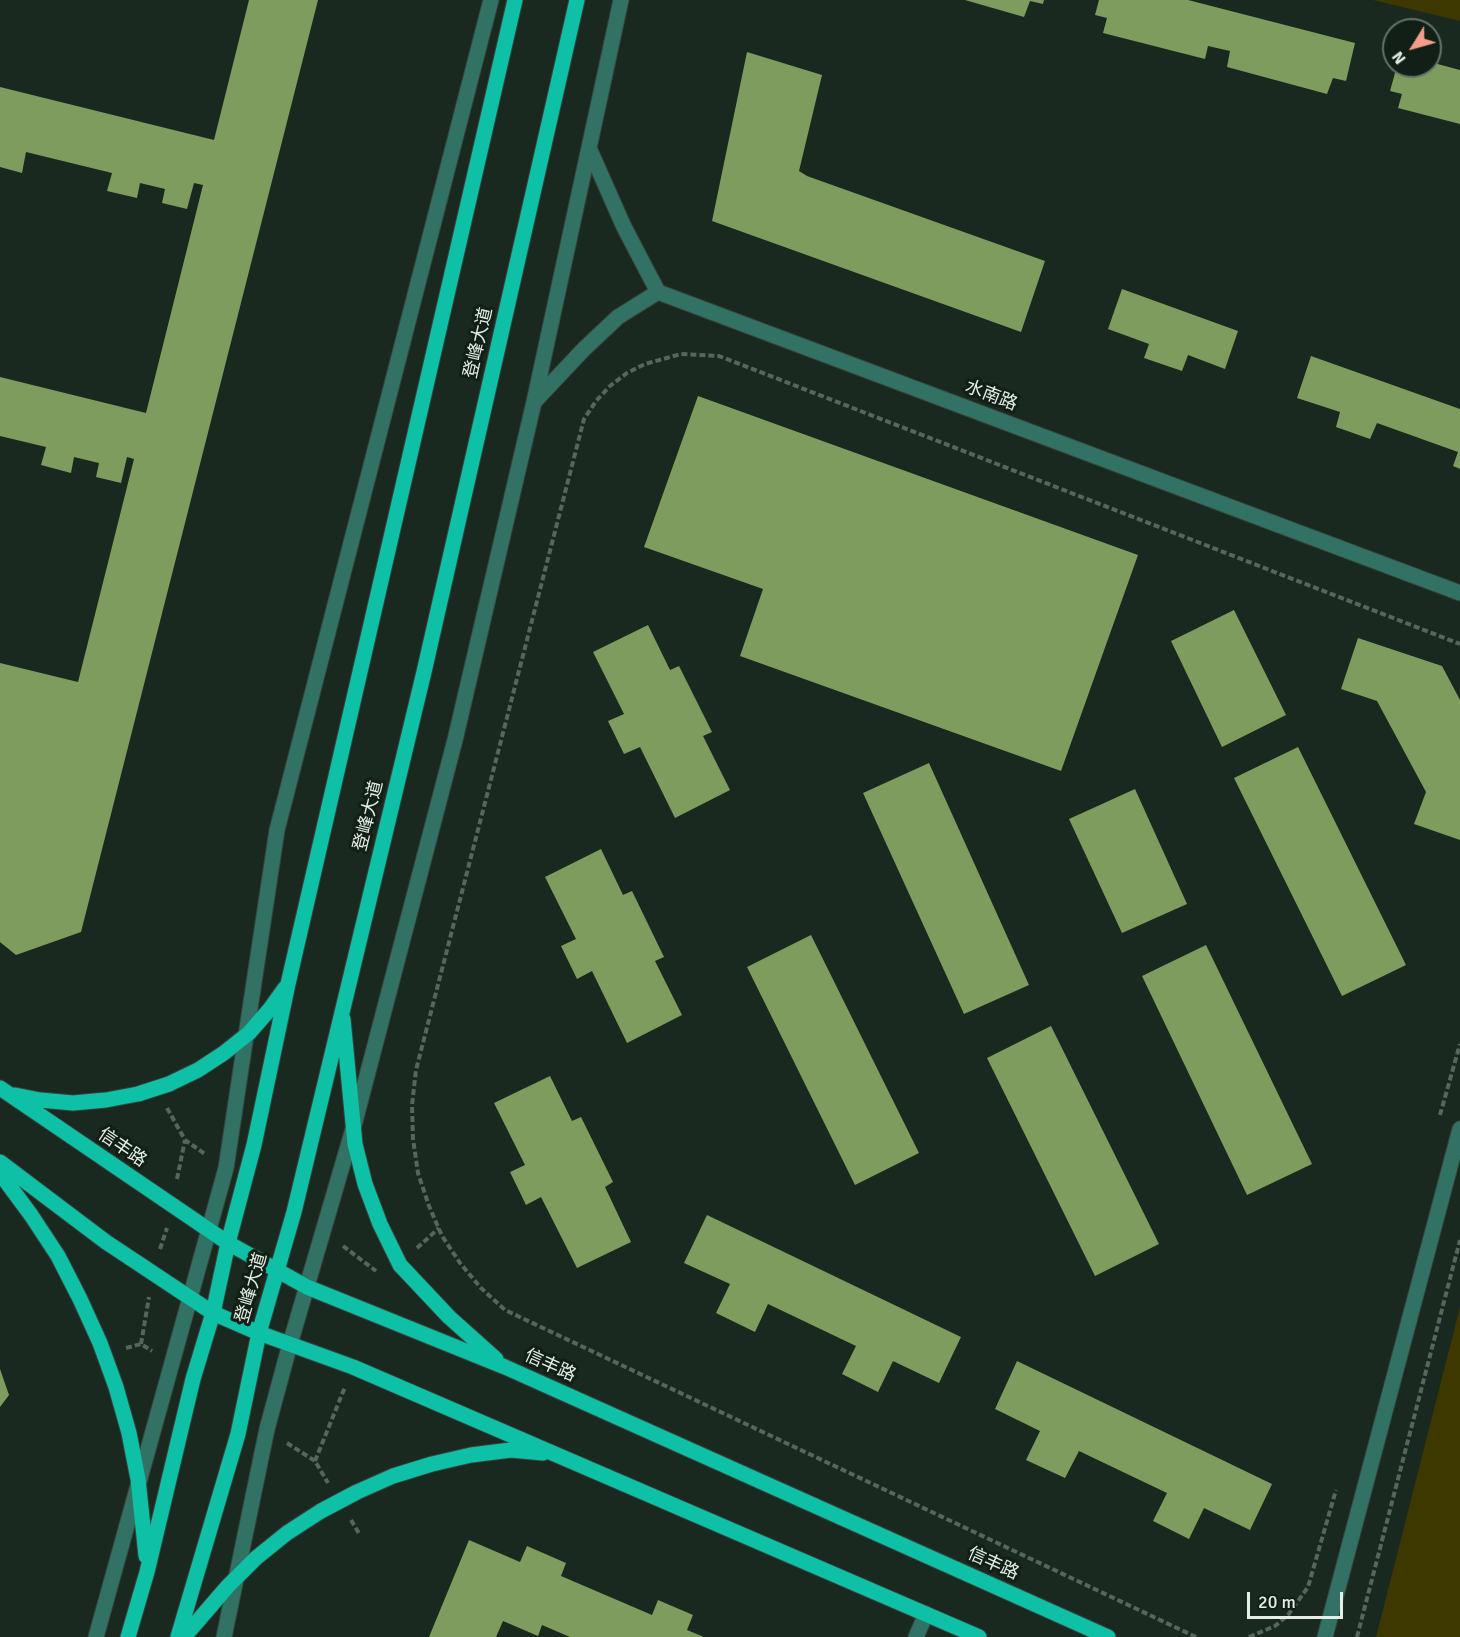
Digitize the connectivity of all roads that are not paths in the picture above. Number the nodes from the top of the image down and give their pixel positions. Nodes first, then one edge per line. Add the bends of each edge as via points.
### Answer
1 (491, 0) edge
2 (515, 0) edge
3 (577, 0) edge
4 (621, 0) edge
5 (589, 148) junction
6 (658, 292) junction
7 (534, 402) junction
8 (1460, 593) edge
9 (288, 984) junction
10 (342, 1010) junction
11 (247, 1034) junction
12 (4, 1091) edge
13 (353, 1129) junction
14 (1460, 1129) edge
15 (0, 1162) edge
16 (0, 1173) edge
17 (208, 1229) junction
18 (228, 1243) junction
19 (276, 1271) junction
20 (307, 1287) junction
21 (190, 1299) junction
22 (213, 1313) junction
23 (259, 1333) junction
24 (290, 1344) junction
25 (505, 1367) junction
26 (556, 1454) junction
27 (139, 1485) junction
28 (147, 1572) junction
29 (237, 1576) junction
30 (926, 1614) junction
31 (96, 1637) edge
32 (128, 1637) edge
33 (178, 1637) edge
34 (184, 1637) edge
35 (224, 1637) edge
36 (916, 1637) edge
37 (979, 1637) edge
38 (1108, 1637) edge
39 (1325, 1637) edge

1 - 11 street via 277,830
2 - 9 main road, 登峰大道
3 - 10 main road, 登峰大道
4 - 5 street
5 - 6 street
5 - 7 street
6 - 7 street via 618,317
6 - 8 street, 水南路
7 - 13 street via 455,740
9 - 11 main road
9 - 18 main road, 登峰大道 via 254,1145
10 - 13 main road
10 - 19 main road, 登峰大道
11 - 12 main road via 198,1070 138,1094 73,1103
11 - 17 street via 226,1168
12 - 17 main road, 信丰路
13 - 20 street
13 - 25 main road via 365,1185 400,1265 448,1317
14 - 39 street
15 - 21 main road
16 - 27 main road via 58,1256 96,1334 129,1432
17 - 18 main road, 信丰路
17 - 21 street
18 - 19 main road, 信丰路
18 - 22 main road, 登峰大道
19 - 20 main road, 信丰路
19 - 23 main road, 登峰大道
20 - 24 street
20 - 25 main road, 信丰路
21 - 22 main road
21 - 27 street
22 - 23 main road
22 - 28 main road, 登峰大道 via 193,1379
23 - 24 main road
23 - 33 main road, 登峰大道 via 238,1434
24 - 26 main road
24 - 29 street via 267,1430
25 - 38 main road, 信丰路
26 - 29 main road via 511,1450 471,1455 393,1476 321,1511 287,1533
26 - 30 main road
27 - 28 main road
27 - 31 street
28 - 32 main road, 登峰大道
29 - 34 main road
29 - 35 street
30 - 36 street
30 - 37 main road

